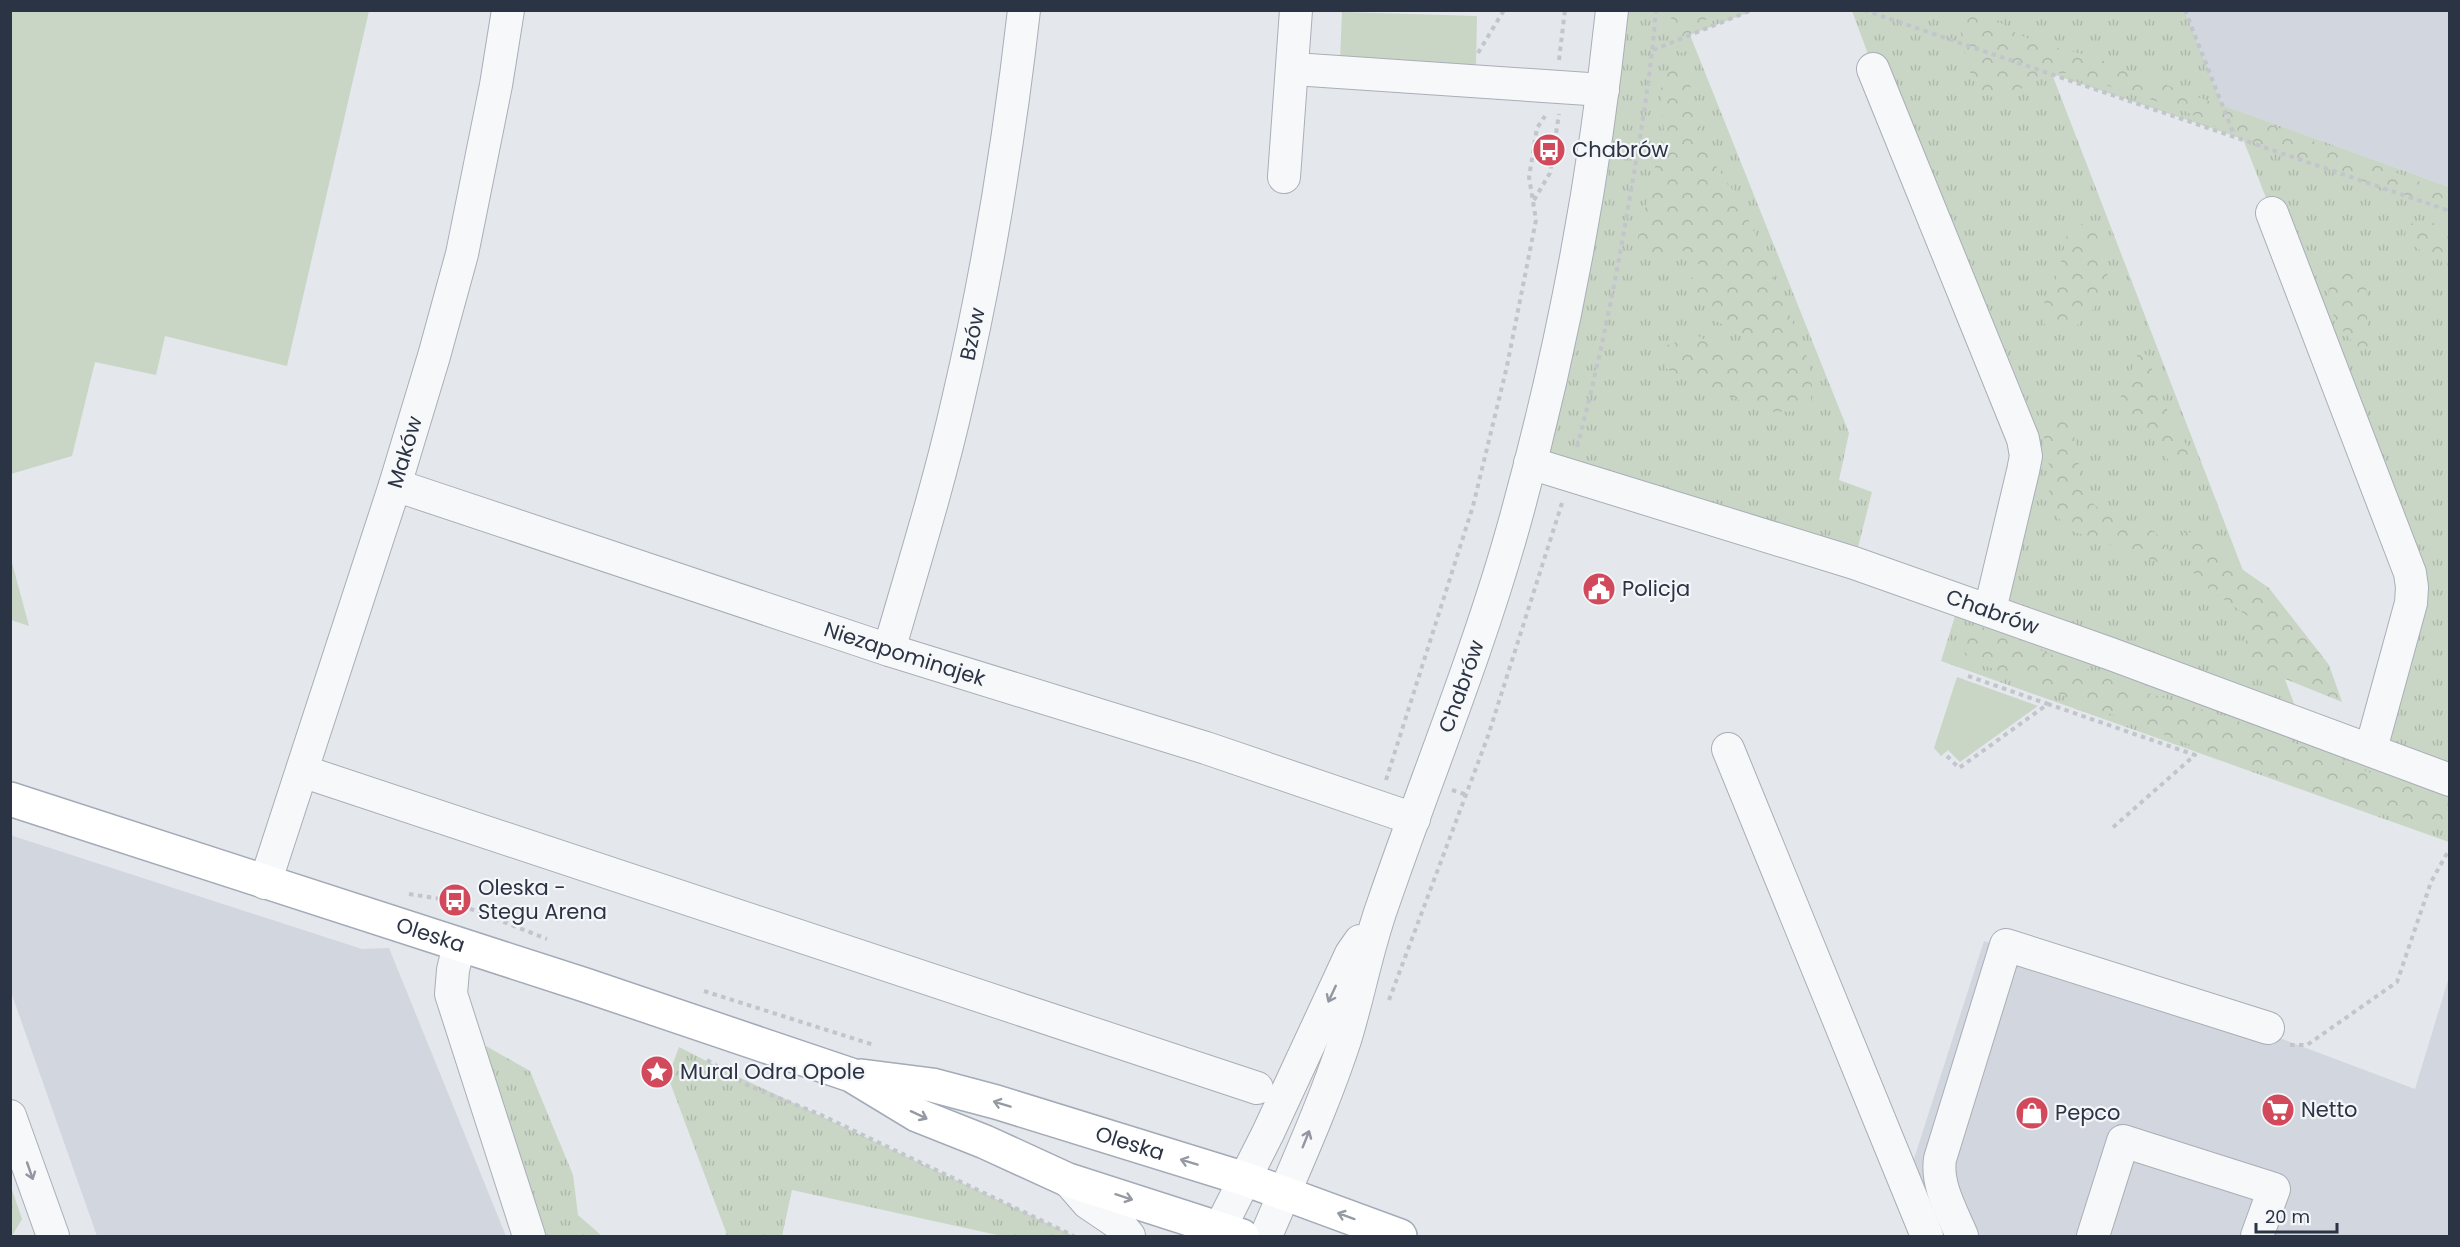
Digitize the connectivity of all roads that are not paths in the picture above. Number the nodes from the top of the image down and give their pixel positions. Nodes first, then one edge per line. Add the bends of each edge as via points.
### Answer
1 (508, 10) edge
2 (1024, 10) edge
3 (1296, 10) edge
4 (1612, 10) edge
5 (1294, 69) junction
6 (1873, 69) dead end
7 (1603, 90) junction
8 (1284, 177) dead end
9 (2272, 213) dead end
10 (1530, 463) junction
11 (395, 485) junction
12 (1990, 610) junction
13 (889, 650) junction
14 (1728, 749) dead end
15 (2372, 749) junction
16 (302, 771) junction
17 (2450, 780) edge
18 (10, 799) edge
19 (1414, 819) junction
20 (265, 883) junction
21 (1382, 907) junction
22 (459, 945) junction
23 (2279, 1036) road end
24 (851, 1075) junction
25 (1257, 1088) dead end
26 (10, 1116) edge
27 (1245, 1179) junction
28 (1068, 1180) junction
29 (1284, 1194) junction
30 (1226, 1234) edge
31 (53, 1236) edge
32 (529, 1236) edge
33 (1130, 1236) edge
34 (1266, 1236) edge
35 (1401, 1236) edge
36 (1927, 1236) edge
37 (1962, 1236) edge
38 (2093, 1236) edge
39 (2257, 1236) edge

1 - 11 street, Maków via 462,254
2 - 13 street, Bzów via 1006,150 970,345 940,471
3 - 5 street
4 - 7 street, Chabrów
5 - 7 street
5 - 8 street
6 - 12 street via 2023,439 2026,456
7 - 10 street, Chabrów via 1566,307
9 - 15 street via 2410,573 2411,603
10 - 12 street, Chabrów via 1854,563
10 - 19 street, Chabrów via 1468,672
11 - 13 street, Niezapominajek
11 - 16 street, Maków
12 - 15 street, Chabrów
13 - 19 street, Niezapominajek via 1206,748
14 - 36 street
15 - 17 street, Chabrów
16 - 20 street, Maków
16 - 25 street
18 - 20 main road, Oleska
19 - 21 street, Chabrów
20 - 22 main road, Oleska
21 -> 27 street, Chabrów via 1351,954
29 -> 21 street, Chabrów via 1344,1041
22 - 24 main road, Oleska
22 - 32 street via 451,994
23 - 37 street via 2007,945 1938,1170
27 -> 24 main road, Oleska via 932,1085
24 -> 28 main road, Oleska via 917,1115
26 -> 31 street
27 - 29 main road, Oleska
27 - 30 street, Chabrów
28 -> 30 main road, Oleska
28 - 33 street via 1088,1203
29 - 34 street, Chabrów
35 -> 29 main road, Oleska
38 - 39 street via 2123,1141 2274,1189

